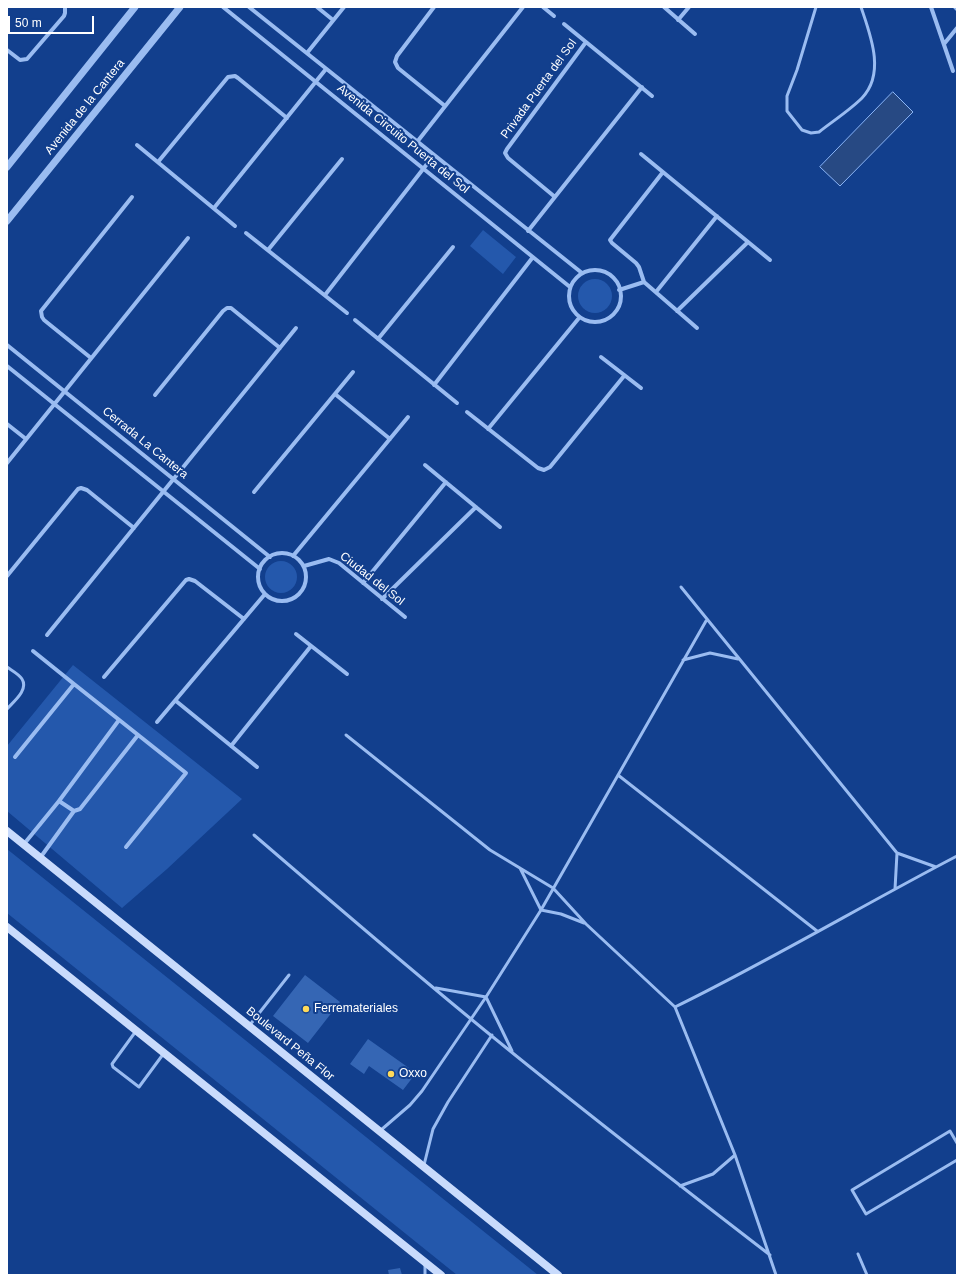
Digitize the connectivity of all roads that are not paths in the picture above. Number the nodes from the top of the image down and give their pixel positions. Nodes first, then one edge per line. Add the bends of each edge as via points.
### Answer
1 (65, 7) edge
2 (135, 7) edge
3 (180, 7) edge
4 (223, 7) edge
5 (249, 7) edge
6 (317, 7) edge
7 (344, 7) edge
8 (434, 7) edge
9 (523, 7) edge
10 (543, 7) edge
11 (664, 7) edge
12 (689, 7) edge
13 (816, 7) edge
14 (861, 7) edge
15 (931, 7) edge
16 (554, 16) dead end
17 (333, 20) junction
18 (678, 20) junction
19 (564, 24) dead end
20 (957, 28) edge
21 (695, 34) dead end
22 (586, 42) junction
23 (944, 44) junction
24 (7, 50) edge
25 (307, 53) junction
26 (326, 69) junction
27 (953, 71) dead end
28 (316, 82) junction
29 (642, 88) junction
30 (652, 96) dead end
31 (445, 106) junction
32 (287, 118) junction
33 (417, 142) junction
34 (137, 145) dead end
35 (641, 154) dead end
36 (434, 155) junction
37 (342, 159) dead end
38 (158, 162) junction
39 (7, 167) edge
40 (424, 169) junction
41 (662, 172) junction
42 (132, 197) dead end
43 (555, 197) junction
44 (214, 208) junction
45 (717, 216) junction
46 (7, 221) edge
47 (235, 226) dead end
48 (528, 231) junction
49 (246, 233) dead end
50 (188, 238) dead end
51 (748, 242) junction
52 (453, 247) dead end
53 (268, 250) junction
54 (533, 257) junction
55 (770, 260) dead end
56 (582, 274) junction
57 (644, 282) junction
58 (570, 287) junction
59 (619, 290) junction
60 (656, 292) junction
61 (324, 295) junction
62 (677, 311) junction
63 (347, 313) dead end
64 (580, 318) junction
65 (355, 320) dead end
66 (296, 328) dead end
67 (696, 328) dead end
68 (378, 339) junction
69 (7, 345) edge
70 (280, 348) junction
71 (602, 357) dead end
72 (91, 358) junction
73 (7, 366) edge
74 (354, 372) dead end
75 (624, 376) junction
76 (434, 385) junction
77 (640, 388) dead end
78 (64, 391) junction
79 (335, 394) junction
80 (155, 395) dead end
81 (457, 403) dead end
82 (54, 404) junction
83 (466, 412) dead end
84 (408, 417) dead end
85 (7, 424) edge
86 (488, 429) junction
87 (26, 439) junction
88 (390, 439) junction
89 (7, 463) edge
90 (425, 465) dead end
91 (174, 479) junction
92 (446, 482) junction
93 (164, 492) junction
94 (254, 492) dead end
95 (476, 507) junction
96 (500, 527) dead end
97 (134, 528) junction
98 (293, 556) junction
99 (270, 557) junction
100 (304, 566) junction
101 (260, 569) junction
102 (7, 576) edge
103 (363, 583) junction
104 (680, 587) dead end
105 (265, 594) junction
106 (382, 599) junction
107 (405, 617) dead end
108 (244, 619) junction
109 (706, 620) junction
110 (296, 634) dead end
111 (47, 635) dead end
112 (312, 646) junction
113 (33, 651) dead end
114 (738, 659) junction
115 (683, 660) junction
116 (7, 667) edge
117 (347, 674) dead end
118 (104, 677) dead end
119 (74, 684) junction
120 (176, 701) junction
121 (7, 709) edge
122 (120, 720) junction
123 (158, 722) dead end
124 (138, 735) junction
125 (346, 735) dead end
126 (231, 746) junction
127 (16, 757) dead end
128 (257, 767) dead end
129 (618, 775) junction
130 (59, 801) junction
131 (74, 811) junction
132 (7, 831) edge
133 (254, 835) dead end
134 (23, 844) junction
135 (126, 847) dead end
136 (897, 853) junction
137 (957, 856) edge
138 (40, 858) junction
139 (936, 867) junction
140 (520, 868) junction
141 (553, 888) junction
142 (894, 889) junction
143 (541, 910) junction
144 (586, 924) junction
145 (7, 927) edge
146 (817, 932) junction
147 (289, 975) dead end
148 (434, 988) junction
149 (486, 998) junction
150 (675, 1008) junction
151 (471, 1019) junction
152 (249, 1026) junction
153 (136, 1031) junction
154 (492, 1035) junction
155 (513, 1053) junction
156 (164, 1054) junction
157 (379, 1131) junction
158 (957, 1143) edge
159 (735, 1155) junction
160 (957, 1160) edge
161 (424, 1167) junction
162 (680, 1186) junction
163 (858, 1254) dead end
164 (770, 1256) junction
165 (425, 1263) junction
166 (425, 1275) edge
167 (440, 1275) edge
168 (558, 1275) edge
169 (776, 1275) edge
170 (867, 1275) edge

1 - 24 street via 64,16 27,59 20,60
2 - 39 street, Avenida de la Cantera
3 - 46 street, Avenida de la Cantera
4 - 28 street, Avenida Circuito Puerta del Sol
5 - 25 street, Avenida Circuito Puerta del Sol
6 - 17 street
7 - 17 street
8 - 31 street via 395,62 398,68
9 - 31 street
10 - 16 street
11 - 18 street
12 - 18 street
13 - 14 lane via 787,96 787,112 802,130 811,133 819,132 863,97 871,84 874,47
15 - 23 street
17 - 25 street
18 - 21 street
19 - 22 street, Privada Puerta del Sol
20 - 23 street
22 - 29 street, Privada Puerta del Sol
22 - 43 street, Privada Puerta del Sol via 505,153
23 - 27 street
25 - 26 street, Avenida Circuito Puerta del Sol
26 - 28 street
26 - 33 street, Avenida Circuito Puerta del Sol
28 - 32 street
28 - 40 street, Avenida Circuito Puerta del Sol
29 - 30 street, Privada Puerta del Sol
29 - 43 street
31 - 33 street
32 - 38 street via 238,78 228,77
32 - 44 street
33 - 36 street, Avenida Circuito Puerta del Sol
34 - 38 street
35 - 41 street
36 - 40 street
36 - 48 street, Avenida Circuito Puerta del Sol
37 - 53 street
38 - 44 street
40 - 54 street, Avenida Circuito Puerta del Sol
40 - 61 street
41 - 45 street
41 - 57 street via 610,240 636,263
42 - 72 street via 41,311 44,320
43 - 48 street
44 - 47 street
45 - 51 street
45 - 60 street
48 - 56 street, Avenida Circuito Puerta del Sol
49 - 53 street
50 - 72 street
51 - 55 street
51 - 62 street
52 - 68 street
53 - 61 street
54 - 58 street, Avenida Circuito Puerta del Sol
54 - 76 street
56 - 58 street
56 - 59 street via 598,270 606,273 614,278
57 - 59 street
57 - 60 street
58 - 64 street via 570,304
59 - 64 street via 620,302 611,317 596,322
60 - 62 street
61 - 63 street
62 - 67 street
64 - 86 street
65 - 68 street
66 - 70 street
68 - 76 street
69 - 78 street, Cerrada La Cantera
70 - 80 street via 231,308 227,308
70 - 91 street
71 - 75 street
72 - 78 street
73 - 82 street
74 - 79 street
75 - 77 street
75 - 86 street via 548,469 538,468
76 - 81 street
78 - 82 street
78 - 91 street, Cerrada La Cantera
79 - 88 street
79 - 94 street
82 - 87 street
82 - 93 street
83 - 86 street
84 - 88 street
85 - 87 street
87 - 89 street
88 - 98 street
90 - 92 street
91 - 93 street
91 - 99 street, Cerrada La Cantera
92 - 95 street
92 - 103 street
93 - 97 street
93 - 101 street
95 - 96 street
95 - 106 street
97 - 102 street via 87,490 78,489
97 - 111 street
98 - 99 street via 281,553
98 - 100 street
99 - 101 street
100 - 103 street, Ciudad del Sol via 329,559 339,563
100 - 105 street via 304,588 296,597 286,601 275,600
101 - 105 street via 259,582
103 - 106 street, Ciudad del Sol
104 - 109 lane
105 - 108 street
106 - 107 street, Ciudad del Sol
108 - 118 street via 195,581 186,580
108 - 120 street
109 - 114 lane
109 - 115 lane
110 - 112 street
112 - 117 street
112 - 126 street
113 - 119 street
114 - 115 lane via 710,653
114 - 136 lane
115 - 129 lane
116 - 121 lane via 22,679 24,686
119 - 122 street
119 - 127 street
120 - 123 street
120 - 126 street
122 - 124 street
122 - 130 street
124 - 131 street via 80,809
124 - 135 street via 186,773
125 - 140 lane via 490,850
126 - 128 street
129 - 141 lane
129 - 146 lane
130 - 131 street
130 - 134 street
131 - 138 street
132 - 134 main road, Boulevard Peña Flor
133 - 148 lane
134 - 138 main road, Boulevard Peña Flor
136 - 139 lane
136 - 142 lane
137 - 139 lane
138 - 152 main road, Boulevard Peña Flor
139 - 142 lane
140 - 141 lane
140 - 143 lane
141 - 143 lane
141 - 144 lane
142 - 146 lane
143 - 144 lane via 561,914
143 - 149 lane
144 - 150 lane
145 - 153 main road
146 - 150 lane
147 - 152 lane
148 - 149 lane
148 - 151 lane
149 - 151 lane
149 - 155 lane
150 - 159 lane
151 - 154 lane
151 - 157 lane via 422,1091 410,1105
152 - 157 main road, Boulevard Peña Flor
153 - 156 main road
153 - 156 lane via 112,1064 113,1067 138,1087
154 - 155 lane
154 - 161 lane via 433,1129
155 - 162 lane
156 - 165 main road
157 - 161 main road, Boulevard Peña Flor
158 - 160 lane via 950,1130 852,1190 866,1214
159 - 162 lane via 713,1174
159 - 164 lane
161 - 168 main road, Boulevard Peña Flor
162 - 164 lane
163 - 170 lane
164 - 169 lane
165 - 166 lane
165 - 167 main road

